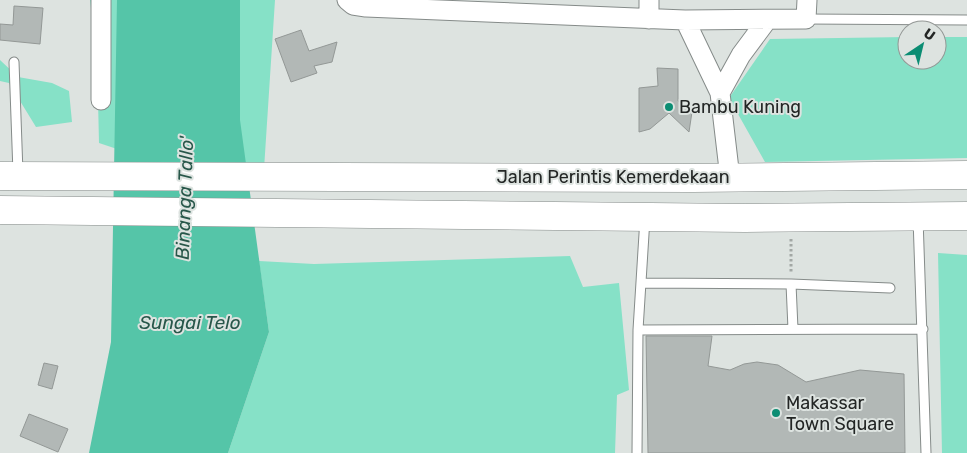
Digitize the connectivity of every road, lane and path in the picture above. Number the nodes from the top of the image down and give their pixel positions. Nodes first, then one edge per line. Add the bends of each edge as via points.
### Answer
1 (101, 0) edge
2 (347, 0) edge
3 (649, 0) edge
4 (807, 0) edge
5 (649, 19) junction
6 (806, 19) junction
7 (685, 20) junction
8 (767, 20) junction
9 (967, 20) edge
10 (14, 62) dead end
11 (720, 93) junction
12 (102, 100) dead end
13 (967, 175) edge
14 (9, 176) edge
15 (730, 178) junction
16 (0, 210) edge
17 (645, 216) junction
18 (918, 216) junction
19 (967, 216) edge
20 (791, 218) junction
21 (642, 283) junction
22 (791, 284) junction
23 (890, 288) dead end
24 (793, 328) junction
25 (923, 329) junction
26 (638, 330) junction
27 (637, 453) edge
28 (926, 453) edge

1 - 12 street
2 - 5 street via 353,5 366,7
3 - 5 street
4 - 6 street
5 - 7 street
6 - 8 street
6 - 9 lane
7 - 8 street
7 - 11 street
8 - 11 street via 741,55
10 - 14 lane
11 - 15 street
13 - 15 highway, Jalan Perintis Kemerdekaan
14 - 15 highway, Jalan Perintis Kemerdekaan
16 - 17 highway
17 - 20 highway
17 - 21 lane
18 - 19 highway
18 - 20 highway
18 - 25 lane
20 - 22 path
21 - 22 lane
21 - 26 lane
22 - 23 lane
22 - 24 lane
24 - 25 lane
24 - 26 lane
25 - 28 lane
26 - 27 lane

